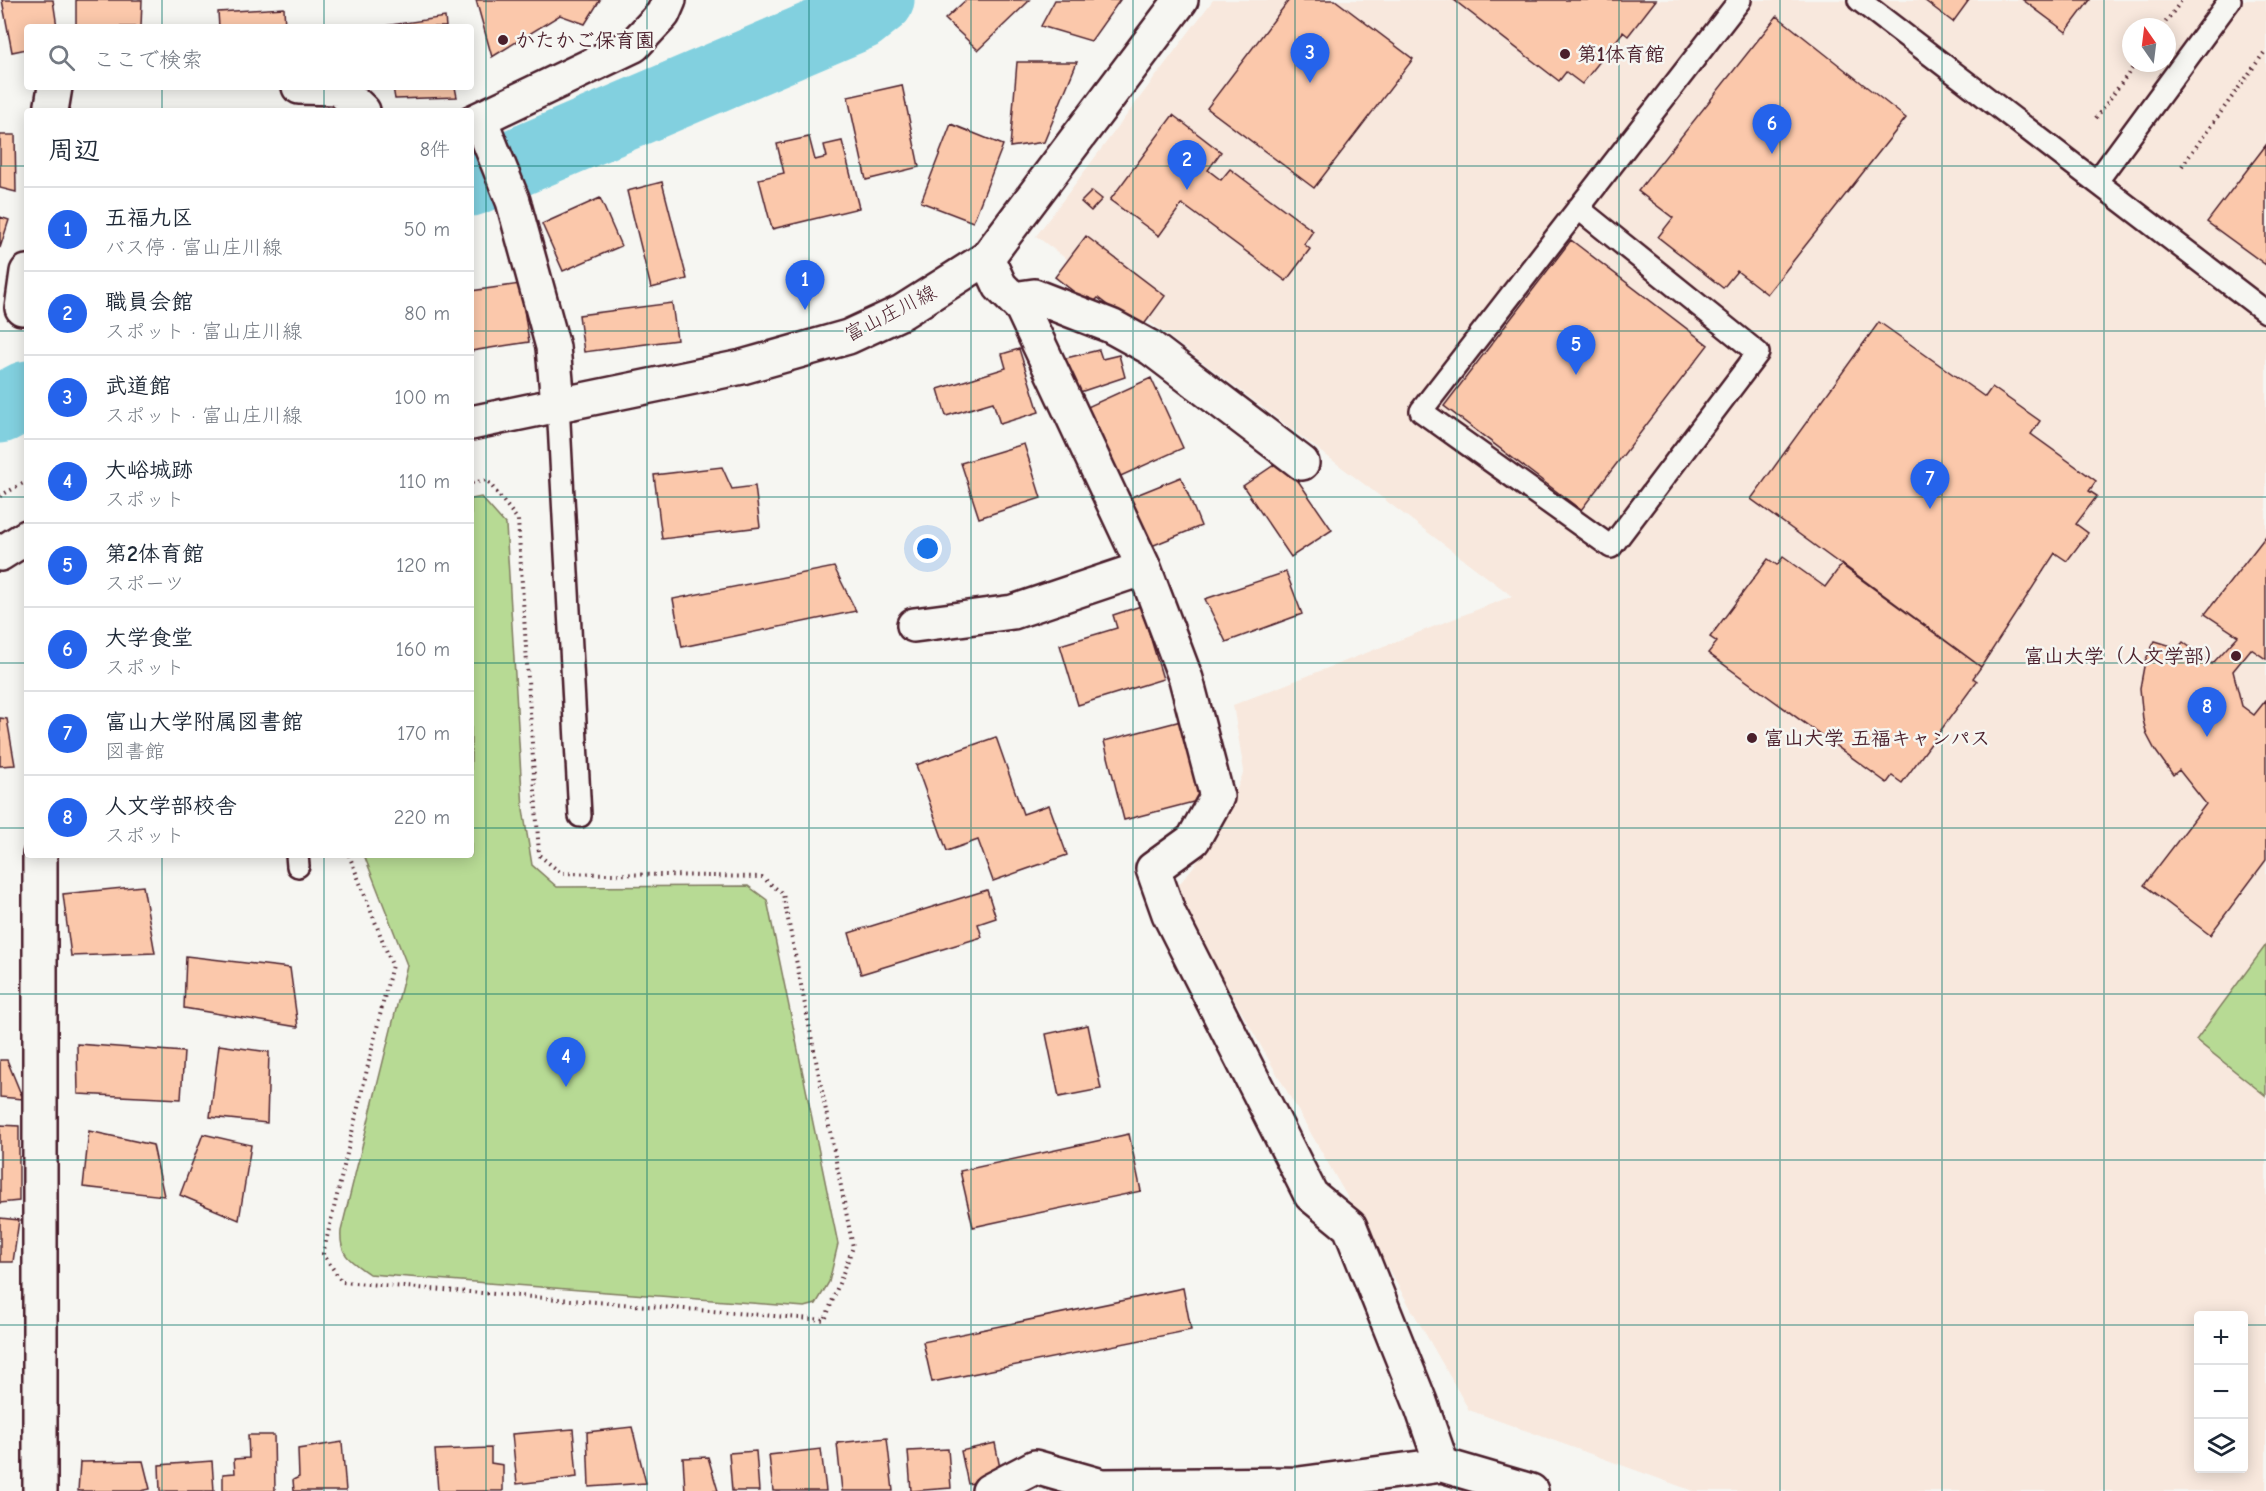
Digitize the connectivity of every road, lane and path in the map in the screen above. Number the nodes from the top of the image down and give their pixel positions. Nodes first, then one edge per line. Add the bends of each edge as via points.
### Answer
1 (669, 0) edge
2 (1180, 0) edge
3 (1740, 0) edge
4 (1859, 0) edge
5 (2182, 0) edge
6 (2230, 0) edge
7 (2169, 18) edge
8 (2266, 50) edge
9 (2129, 72) edge
10 (54, 90) edge
11 (341, 90) edge
12 (52, 108) edge
13 (360, 108) edge
14 (2096, 118) dead end
15 (475, 121) edge
16 (2182, 166) dead end
17 (2097, 181) junction
18 (1578, 208) junction
19 (987, 258) junction
20 (24, 294) edge
21 (1013, 299) junction
22 (24, 307) edge
23 (2266, 312) edge
24 (558, 404) junction
25 (474, 422) edge
26 (1302, 463) dead end
27 (474, 482) edge
28 (24, 483) edge
29 (0, 496) edge
30 (24, 539) edge
31 (0, 554) edge
32 (1144, 568) junction
33 (914, 625) dead end
34 (580, 816) dead end
35 (40, 858) edge
36 (350, 858) edge
37 (1442, 1465) junction
38 (1296, 1488) edge
39 (40, 1491) edge
40 (989, 1491) edge
41 (1531, 1491) edge

1 - 15 street via 663,14 634,45
2 - 19 street, 富山庄川線
3 - 18 lane
4 - 17 lane
5 - 7 path
6 - 17 lane
8 - 16 path
9 - 14 path
10 - 12 street
11 - 13 street
15 - 24 street via 493,151 513,201 553,348
17 - 23 lane
18 - 18 lane via 1758,353 1611,548 1421,411
19 - 21 street via 1000,286
19 - 24 street, 富山庄川線 via 902,312 848,337 742,366
20 - 22 street
21 - 26 street via 1034,296 1112,326 1141,343
21 - 32 street via 1022,308
24 - 25 street, 富山庄川線
24 - 34 lane
27 - 36 path via 487,480 518,520 539,855 561,873 762,877 783,894 854,1247 825,1320 342,1282 323,1254 392,965
28 - 29 path
30 - 31 street
32 - 33 street via 1013,612
32 - 37 street via 1186,679 1217,797 1193,840 1153,869 1169,914 1311,1195 1350,1227
35 - 39 street
37 - 38 street
37 - 41 street
38 - 40 street via 1102,1486 1035,1467

